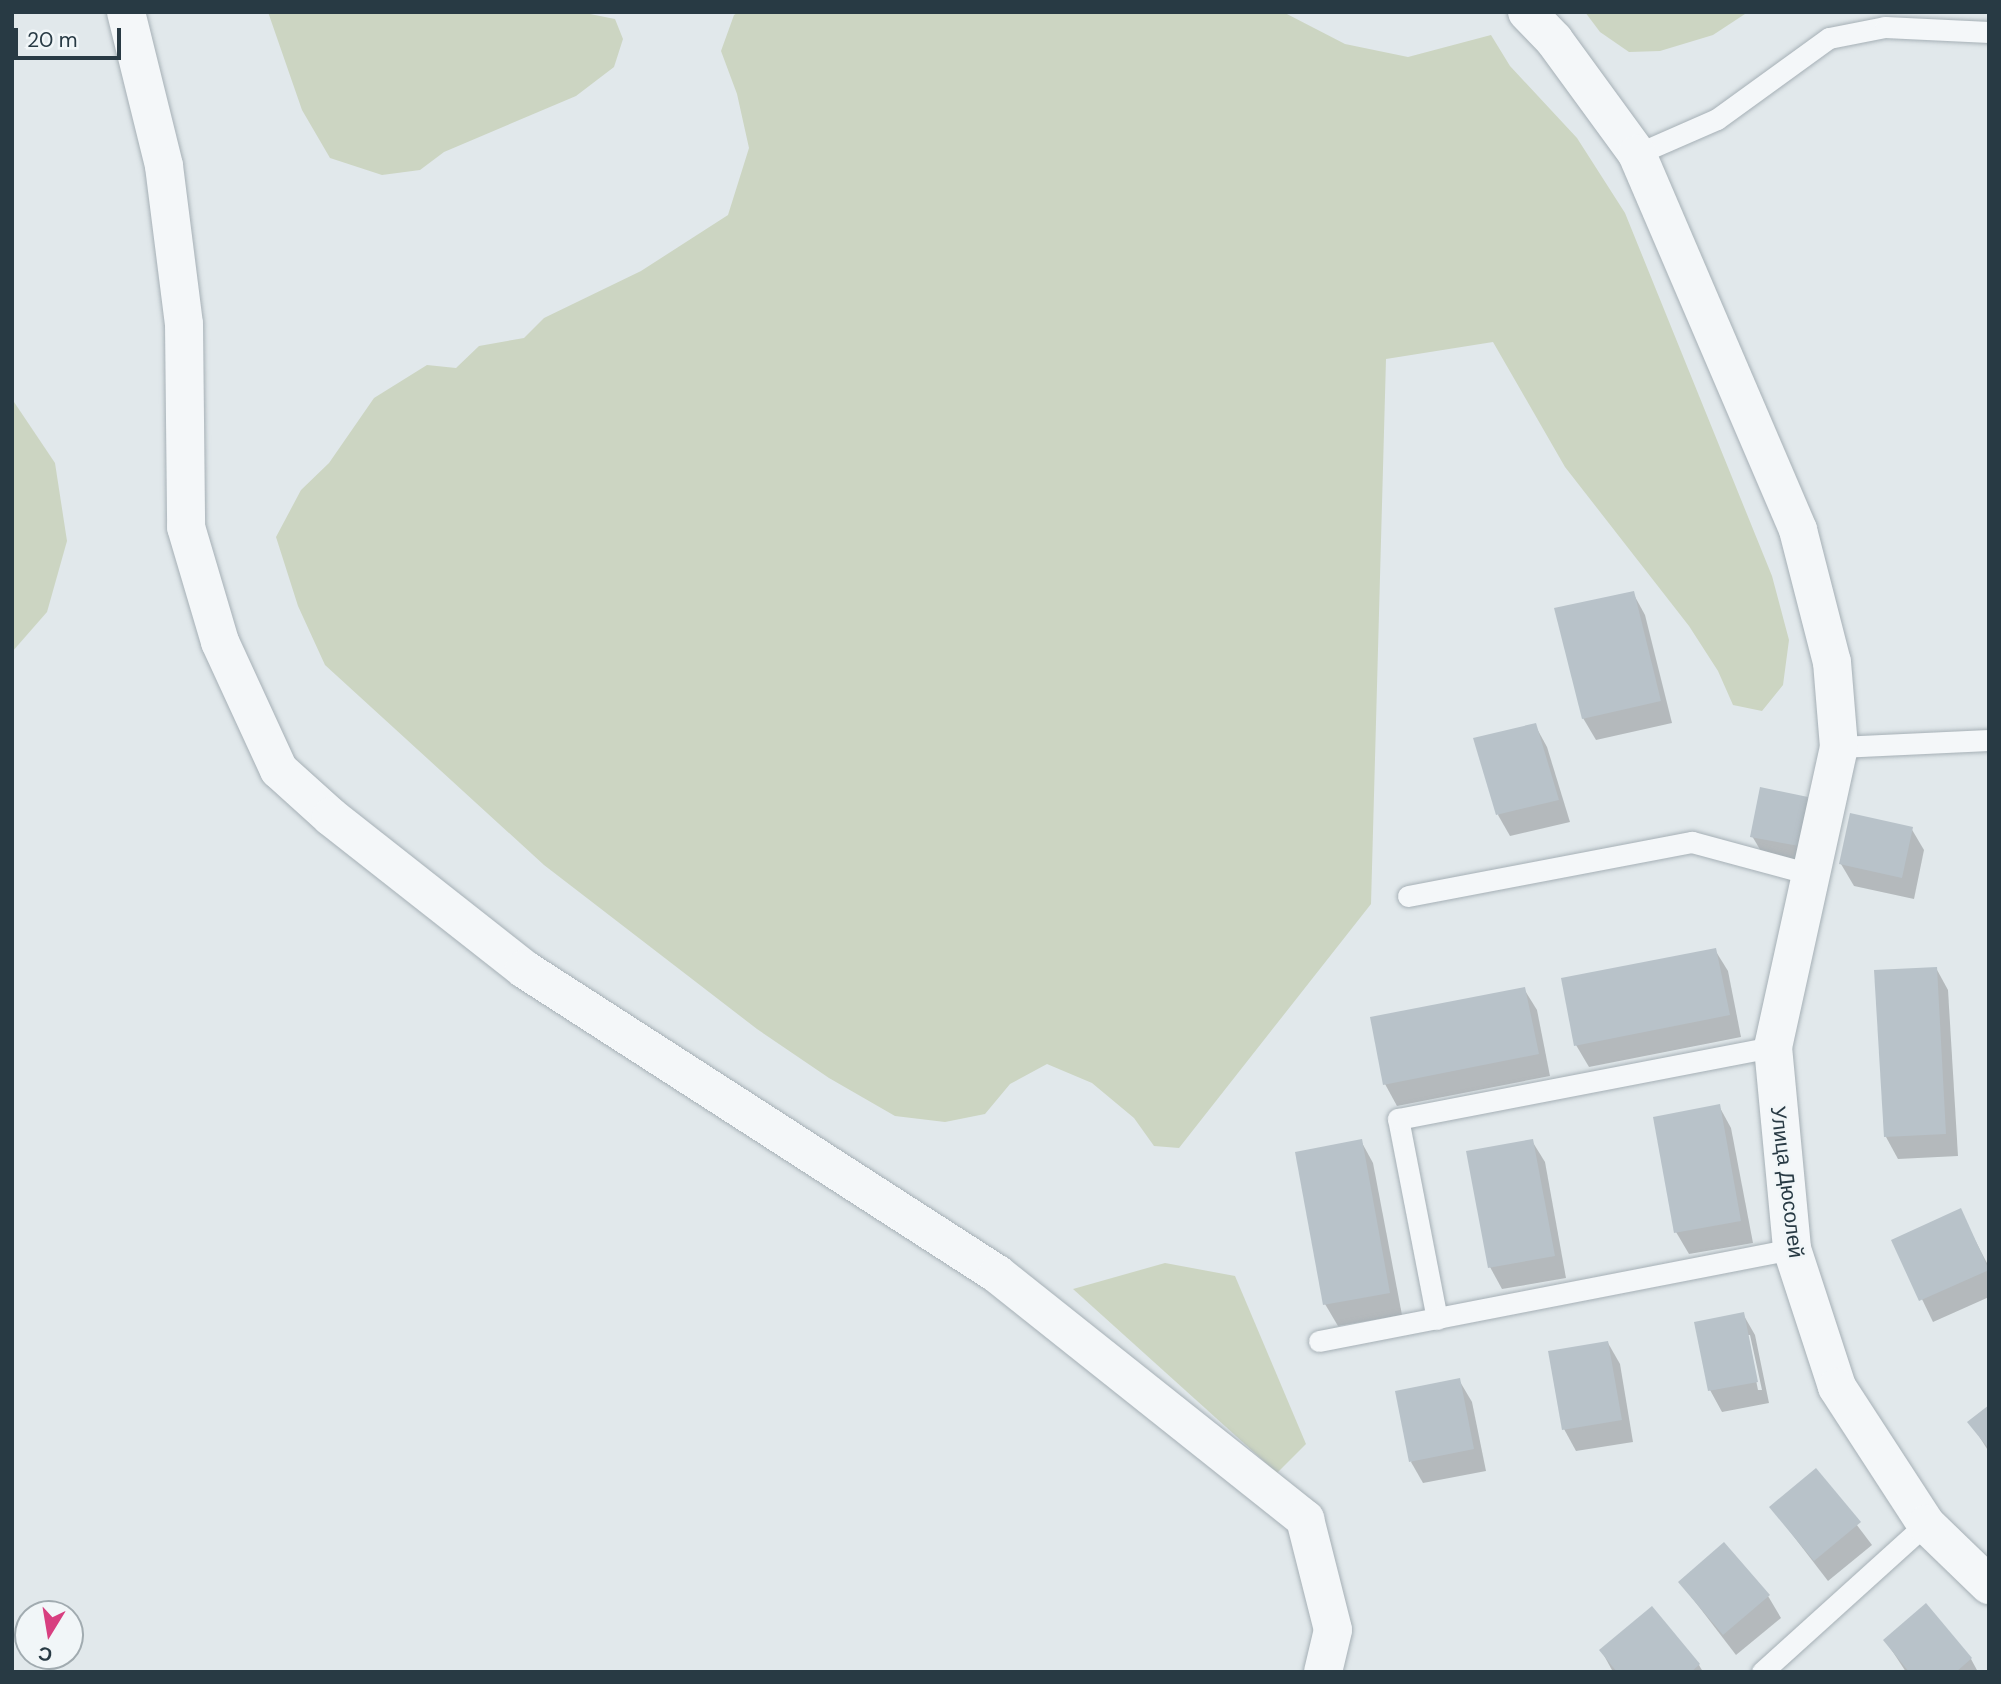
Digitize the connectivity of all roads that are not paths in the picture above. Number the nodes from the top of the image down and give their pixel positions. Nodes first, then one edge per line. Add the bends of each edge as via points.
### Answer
1 (126, 12) edge
2 (1527, 12) edge
3 (1989, 32) edge
4 (1637, 154) junction
5 (1989, 740) edge
6 (1839, 747) junction
7 (1814, 863) junction
8 (1408, 896) dead end
9 (1773, 1047) junction
10 (1792, 1249) junction
11 (1437, 1319) junction
12 (1319, 1341) dead end
13 (1926, 1524) junction
14 (1989, 1585) edge
15 (1323, 1672) edge
16 (1762, 1672) edge

1 - 15 street via 164,166 184,324 186,527 219,642 279,770 331,817 524,969 996,1274 1305,1519 1333,1630
2 - 4 street, Улица Дюсолей via 1555,40
3 - 4 lane via 1885,27 1829,38 1717,118
4 - 6 street, Улица Дюсолей via 1798,530 1832,662
5 - 6 lane
6 - 7 street, Улица Дюсолей
7 - 8 lane via 1692,842
7 - 9 street, Улица Дюсолей
9 - 10 street, Улица Дюсолей
9 - 11 lane via 1398,1119
10 - 11 lane
10 - 13 street, Улица Дюсолей via 1838,1387
11 - 12 lane
13 - 14 street, Улица Дюсолей
13 - 16 lane

